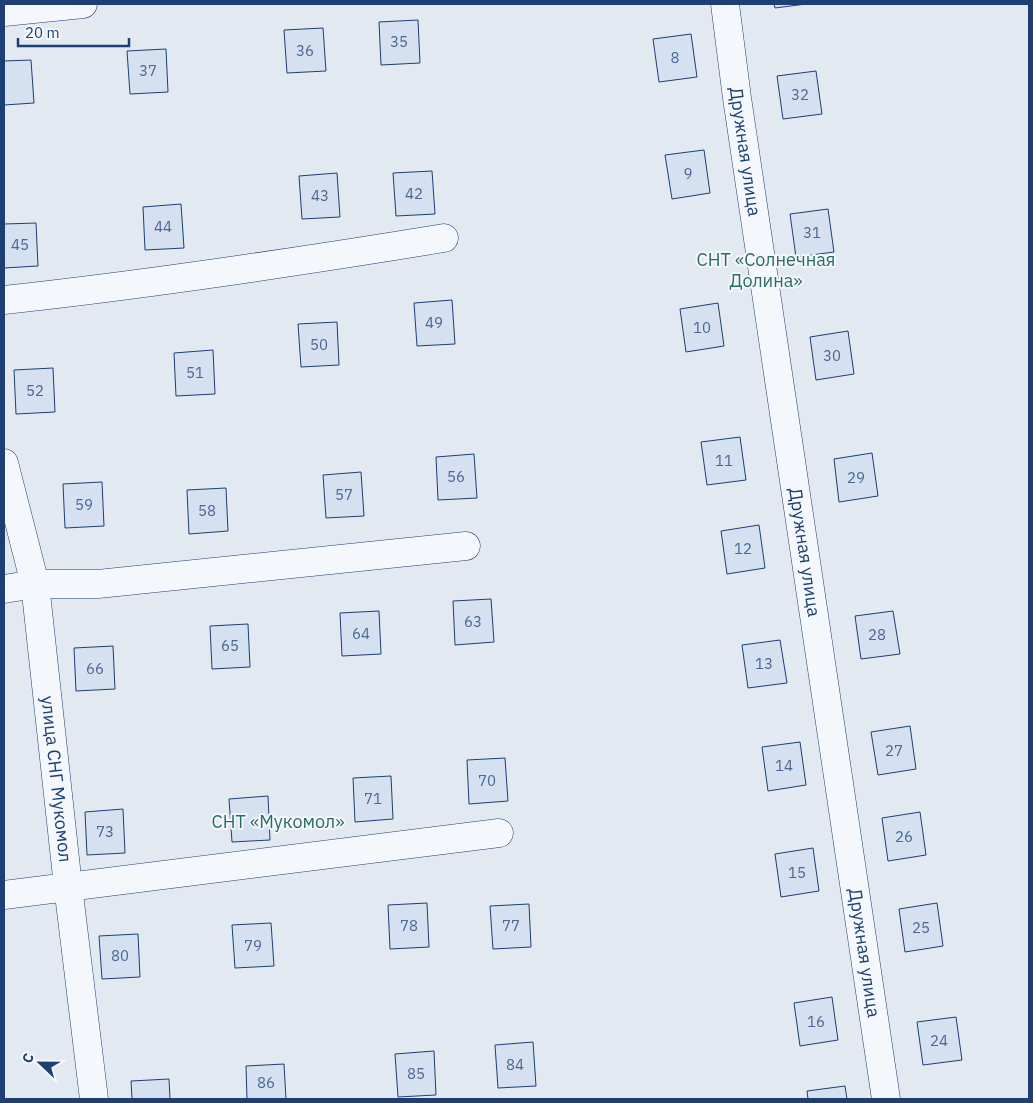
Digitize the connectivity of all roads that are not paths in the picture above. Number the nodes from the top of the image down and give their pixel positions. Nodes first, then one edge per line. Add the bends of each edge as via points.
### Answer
1 (83, 4) edge
2 (725, 4) edge
3 (4, 12) edge
4 (444, 238) dead end
5 (4, 300) edge
6 (4, 463) edge
7 (466, 546) dead end
8 (35, 584) junction
9 (4, 589) edge
10 (499, 832) dead end
11 (68, 886) junction
12 (4, 895) edge
13 (94, 1099) edge
14 (886, 1099) edge

1 - 3 street
2 - 14 street, Дружная улица
4 - 5 street via 279,265
6 - 8 street, улица СНГ Мукомол
7 - 8 street via 98,584
8 - 9 street
8 - 11 street, улица СНГ Мукомол
10 - 11 street
11 - 12 street
11 - 13 street, улица СНГ Мукомол

